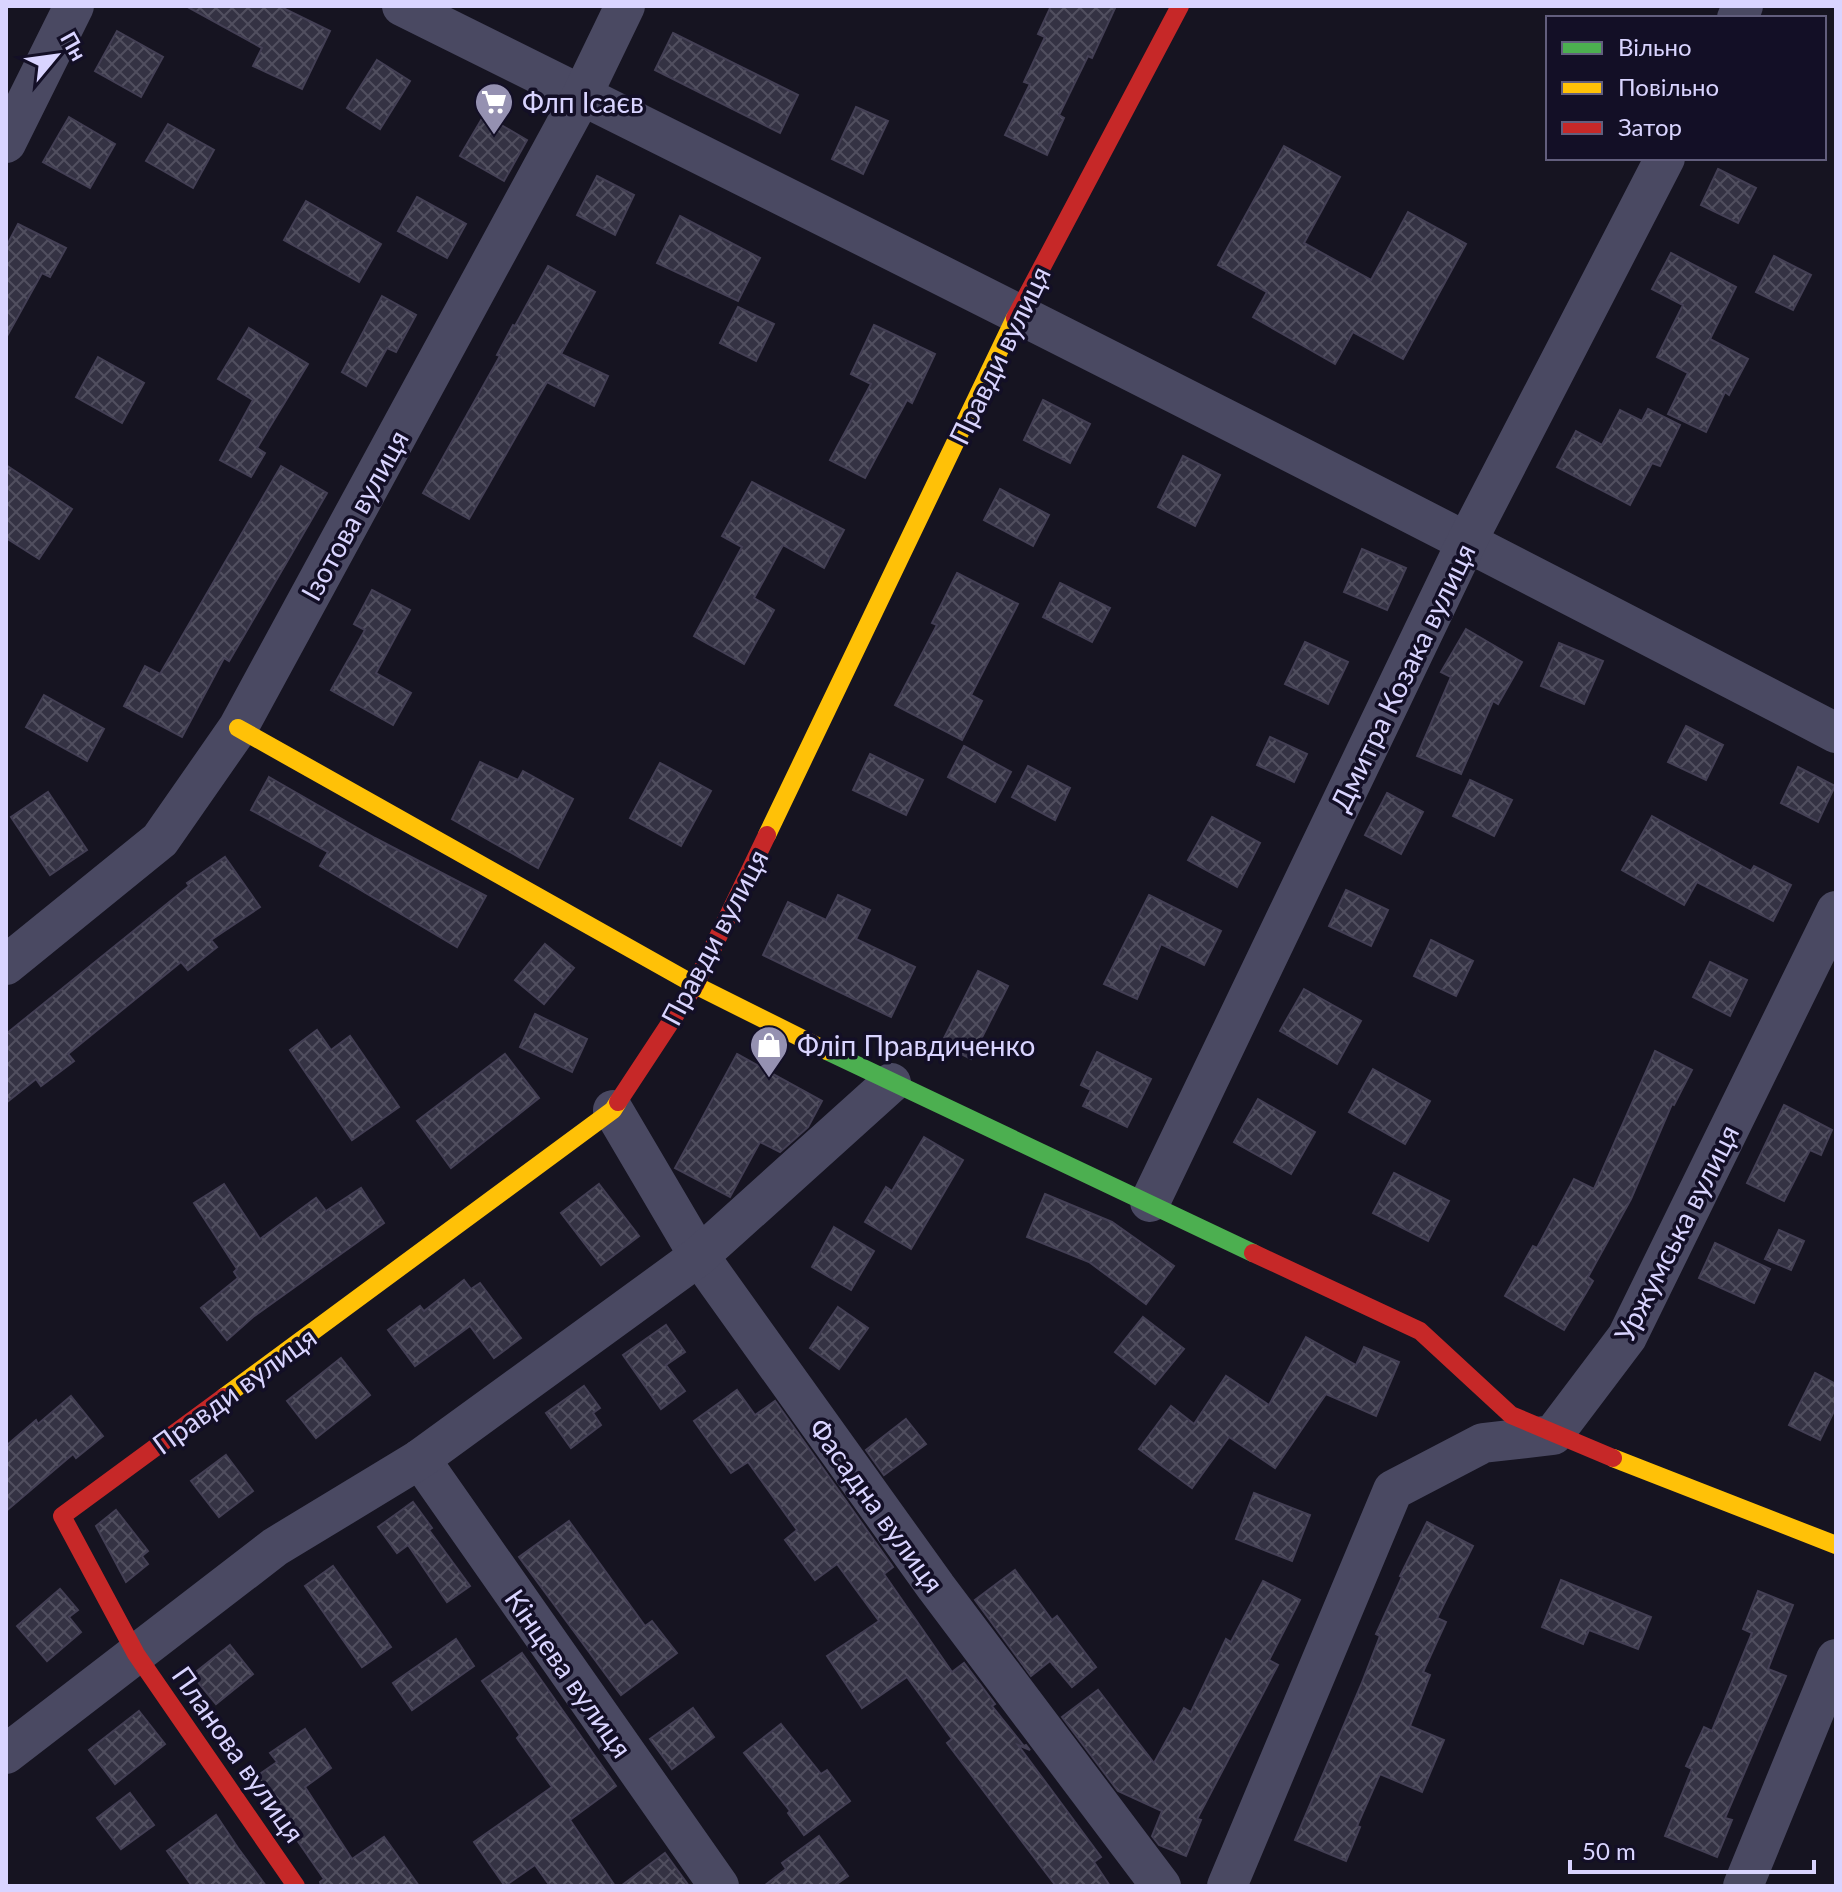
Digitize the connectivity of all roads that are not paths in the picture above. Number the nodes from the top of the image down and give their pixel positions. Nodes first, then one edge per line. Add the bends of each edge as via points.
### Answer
1 (74, 6) edge
2 (402, 6) edge
3 (625, 6) edge
4 (1180, 6) edge
5 (582, 95) junction
6 (6, 143) edge
7 (1664, 160) edge
8 (1018, 312) junction
9 (1467, 541) junction
10 (238, 728) junction
11 (1836, 733) edge
12 (1836, 911) edge
13 (6, 965) edge
14 (695, 985) junction
15 (891, 1083) junction
16 (613, 1110) junction
17 (1150, 1202) junction
18 (699, 1256) junction
19 (1553, 1435) junction
20 (420, 1459) junction
21 (1836, 1545) edge
22 (136, 1654) junction
23 (1836, 1659) edge
24 (6, 1754) edge
25 (296, 1886) edge
26 (719, 1886) edge
27 (1161, 1886) edge
28 (1227, 1886) edge
29 (1743, 1886) edge

1 - 6 street
2 - 5 street
3 - 5 street, Ізотова вулиця
4 - 8 street, Правди вулиця
5 - 8 street
5 - 10 street, Ізотова вулиця
7 - 9 street, Дмитра Козака вулиця
8 - 9 street
8 - 14 street, Правди вулиця
9 - 11 street
9 - 17 street, Дмитра Козака вулиця
10 - 13 street, Ізотова вулиця via 160,840
10 - 14 street
12 - 19 street, Уржумська вулиця via 1627,1337
14 - 15 street
14 - 16 street, Правди вулиця
15 - 17 street
15 - 18 street
16 - 18 street, Фасадна вулиця
16 - 22 street, Правди вулиця via 62,1516
17 - 19 street via 1420,1331 1511,1415
18 - 20 street
18 - 27 street, Фасадна вулиця via 936,1587
19 - 21 street
19 - 28 street via 1483,1443 1393,1490
20 - 22 street via 275,1547
20 - 26 street, Кінцева вулиця
22 - 24 street
22 - 25 street, Планова вулиця
23 - 29 street

